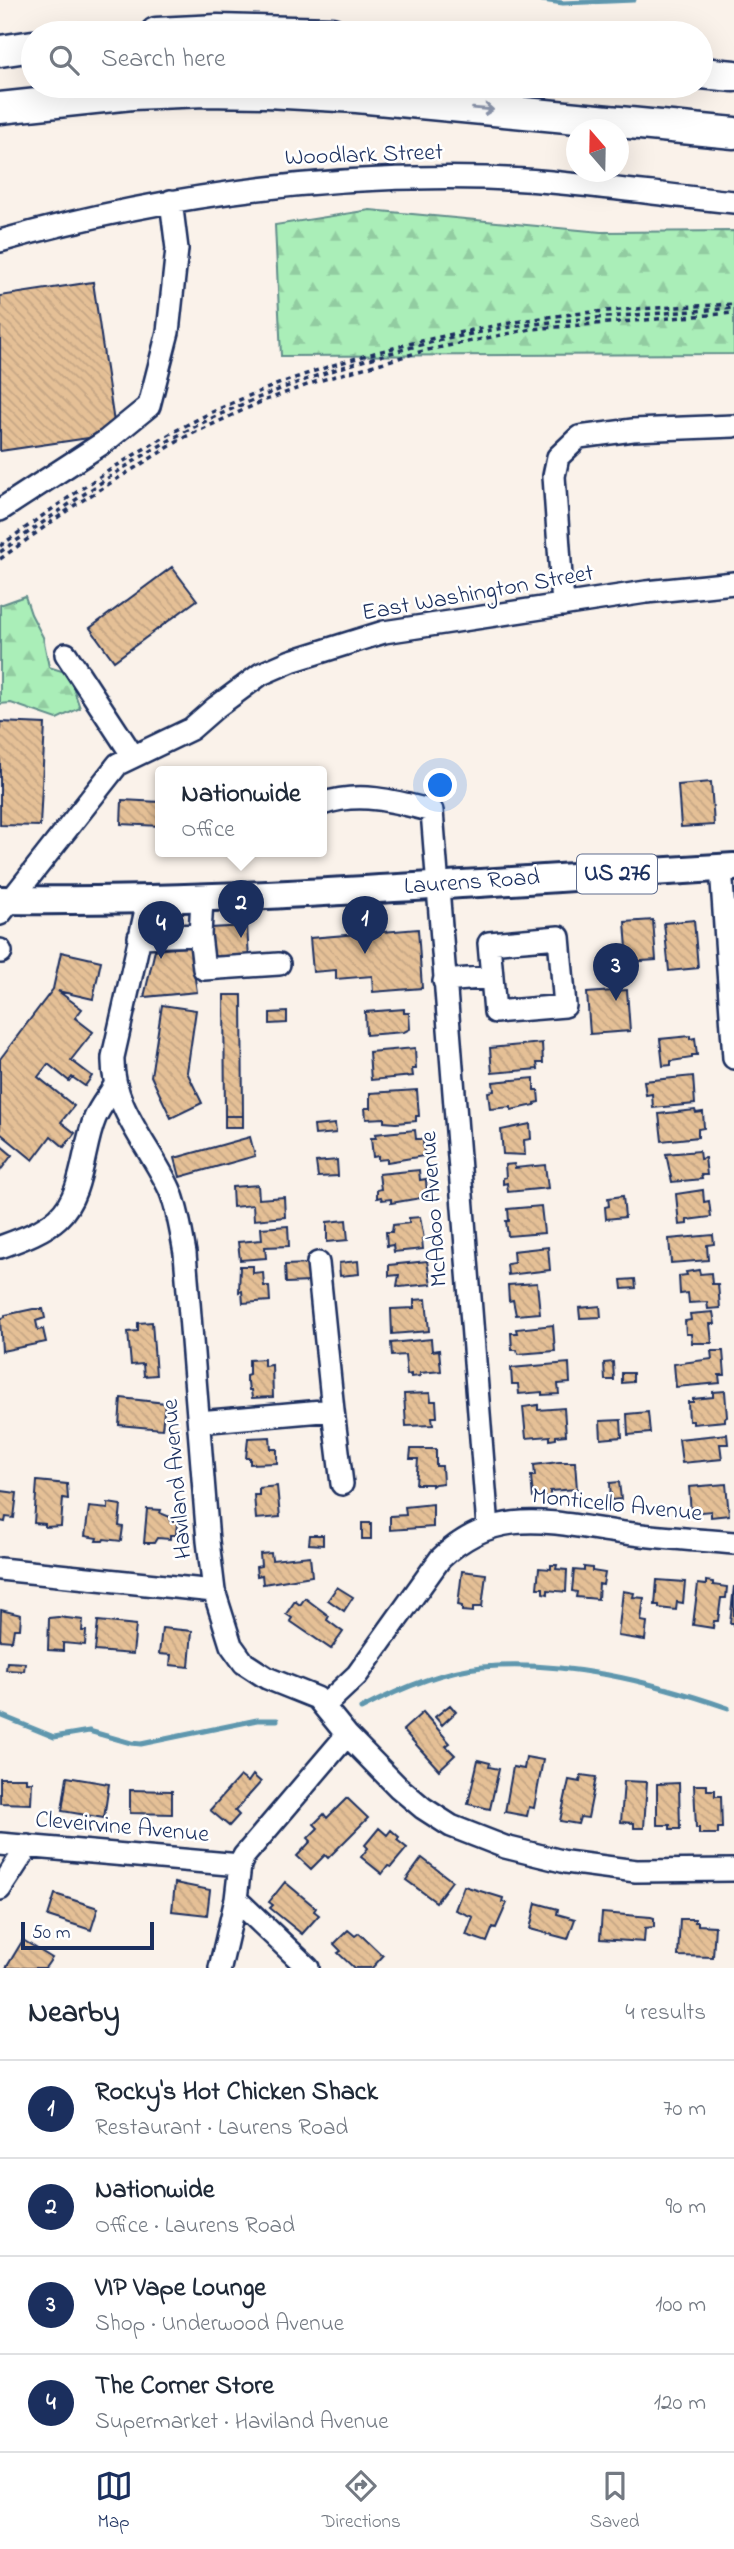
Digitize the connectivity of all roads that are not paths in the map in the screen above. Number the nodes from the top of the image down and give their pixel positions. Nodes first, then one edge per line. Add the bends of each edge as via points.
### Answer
1 (21, 48) edge
2 (0, 51) edge
3 (713, 74) edge
4 (734, 76) edge
5 (94, 98) edge
6 (367, 98) edge
7 (0, 108) edge
8 (734, 133) edge
9 (171, 201) junction
10 (734, 202) edge
11 (0, 241) edge
12 (734, 426) edge
13 (0, 510) edge
14 (734, 583) edge
15 (563, 606) junction
16 (66, 654) dead end
17 (133, 756) junction
18 (327, 802) edge
19 (727, 867) edge
20 (438, 885) junction
21 (202, 898) junction
22 (148, 901) junction
23 (4, 905) edge
24 (200, 935) junction
25 (139, 937) junction
26 (279, 964) dead end
27 (492, 977) junction
28 (444, 981) junction
29 (732, 1000) edge
30 (734, 1058) edge
31 (115, 1085) junction
32 (0, 1247) edge
33 (318, 1263) dead end
34 (333, 1410) junction
35 (199, 1422) junction
36 (342, 1484) dead end
37 (488, 1528) junction
38 (734, 1544) edge
39 (0, 1569) edge
40 (214, 1591) junction
41 (325, 1705) junction
42 (347, 1735) junction
43 (0, 1844) edge
44 (28, 1846) junction
45 (240, 1865) junction
46 (734, 1870) edge
47 (0, 1889) edge
48 (236, 1899) junction
49 (220, 1968) edge
50 (309, 1968) edge

1 - 2 highway
3 - 4 highway
7 -> 5 highway
6 -> 8 highway
9 - 10 street, Woodlark Street via 312,182 489,178
9 - 11 street, Woodlark Street
9 - 13 street via 177,250 168,332 149,406 106,441
12 - 15 street via 579,437 558,457 554,476
14 - 15 street, East Washington Street
15 - 17 street, East Washington Street via 384,632 291,661 241,687 191,729
16 - 17 street
17 - 23 street, East Washington Street via 118,764
18 - 20 street, McAdoo Avenue via 386,799 432,811
19 - 20 main road, Laurens Road / US 276
19 - 29 street
20 - 21 main road, Laurens Road / US 276
20 - 28 street, McAdoo Avenue
21 - 22 main road, Laurens Road / US 276
21 - 24 street
22 - 23 main road, Laurens Road / US 276
22 - 25 street, Haviland Avenue
24 - 25 street
24 - 26 street via 204,969
25 - 31 street, Haviland Avenue via 113,1057
27 - 27 street via 495,1012 565,1006 559,937 489,943
27 - 28 street
28 - 37 street, McAdoo Avenue
29 - 30 street
31 - 32 street via 96,1117 70,1204 38,1231
31 - 35 street, Haviland Avenue via 170,1191 179,1220
33 - 34 street
34 - 35 street
34 - 36 street
35 - 40 street, Haviland Avenue
37 - 38 street, Monticello Avenue via 541,1520
37 - 41 street, Monticello Avenue via 456,1544 440,1559 357,1675
39 - 40 street
40 - 41 street, Haviland Avenue via 231,1645 244,1663
41 - 42 street, Haviland Avenue
42 - 45 street
42 - 46 street, Haviland Avenue via 423,1808 451,1826 505,1847 566,1862 636,1871
43 - 44 street, Cleveirvine Avenue
44 - 45 street, Cleveirvine Avenue
44 - 47 street
45 - 48 street
48 - 49 street
48 - 50 street

